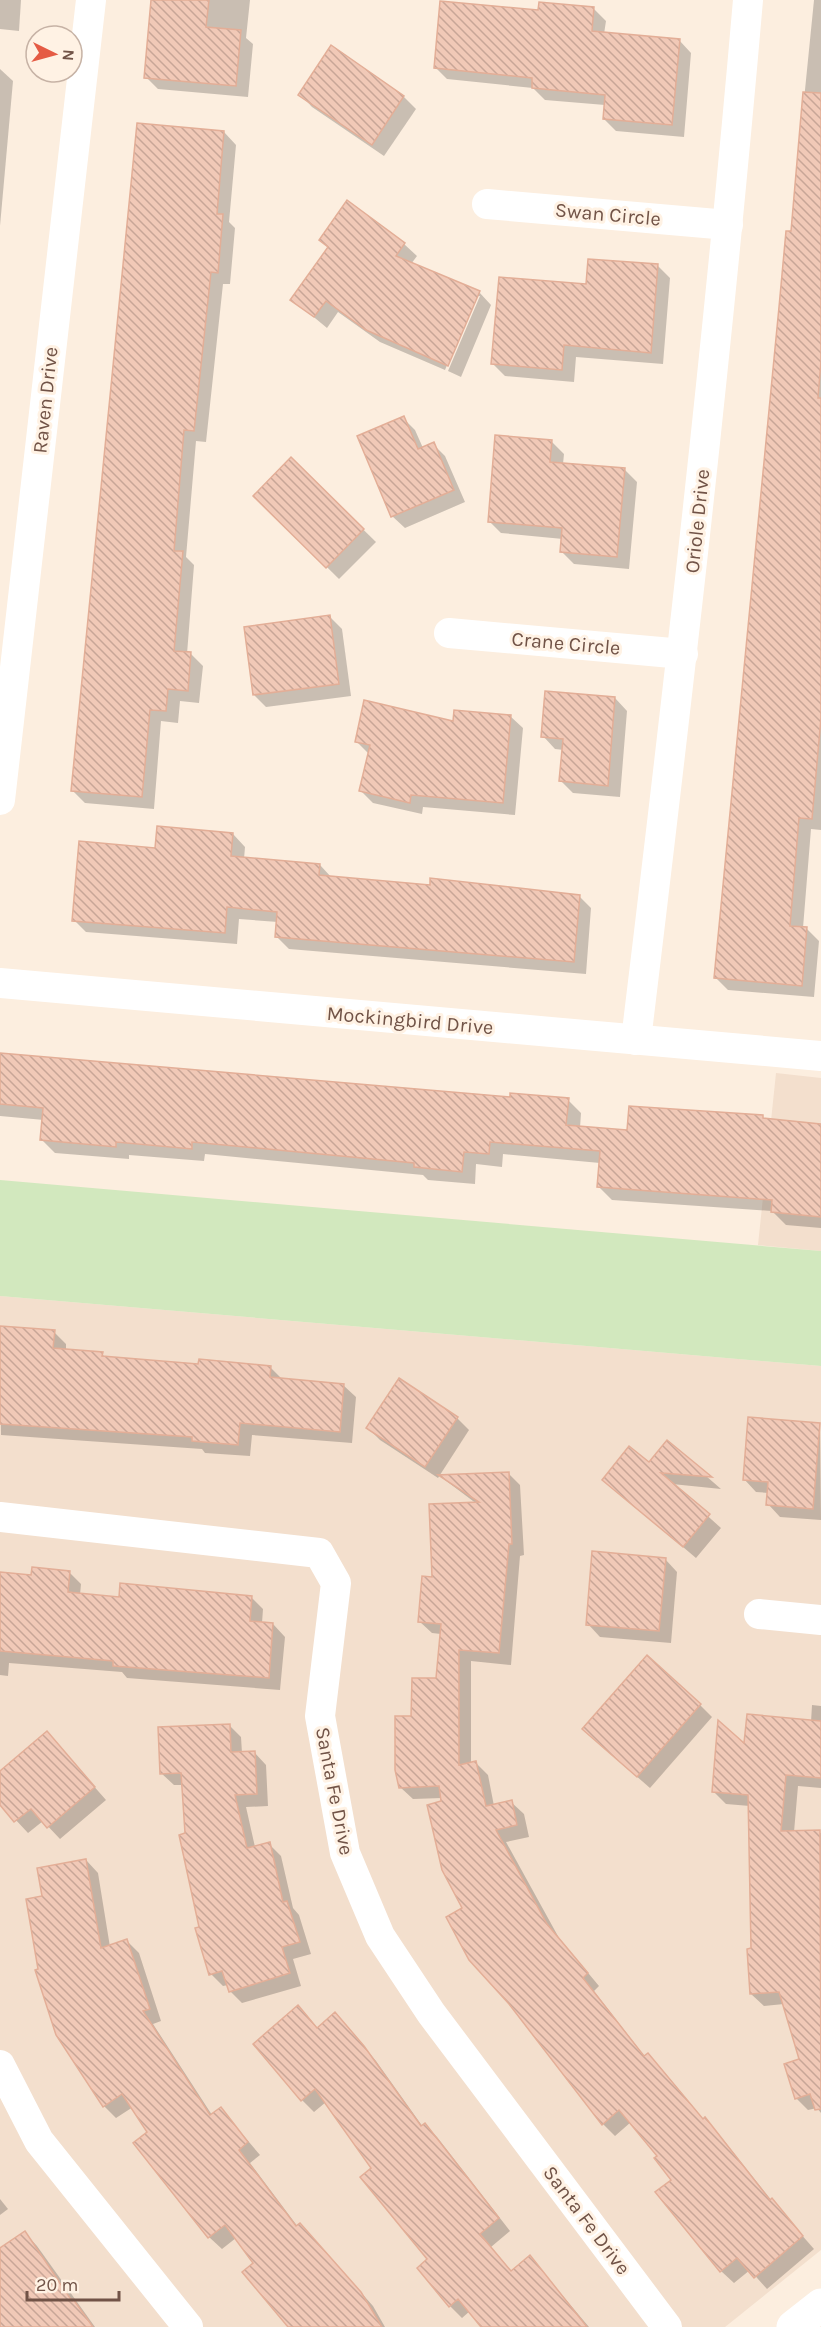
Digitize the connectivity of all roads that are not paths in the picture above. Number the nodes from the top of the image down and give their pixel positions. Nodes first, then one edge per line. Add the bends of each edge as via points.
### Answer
1 (91, 0) edge
2 (748, 0) edge
3 (487, 204) dead end
4 (728, 225) junction
5 (449, 633) dead end
6 (683, 654) junction
7 (0, 800) edge
8 (0, 984) edge
9 (636, 1040) junction
10 (821, 1056) edge
11 (0, 1517) edge
12 (759, 1614) dead end
13 (821, 1620) edge
14 (0, 2065) edge
15 (821, 2305) edge
16 (188, 2327) edge
17 (667, 2327) edge
18 (793, 2327) edge

1 - 7 street, Raven Drive
2 - 4 street, Oriole Drive
3 - 4 street, Swan Circle
4 - 6 street, Oriole Drive
5 - 6 street, Crane Circle
6 - 9 street, Oriole Drive
8 - 9 street, Mockingbird Drive
9 - 10 street, Mockingbird Drive
11 - 17 street, Santa Fe Drive via 319,1553 336,1583 320,1716 345,1853 380,1936 431,2013
12 - 13 street
14 - 16 street via 39,2141
15 - 18 main road

